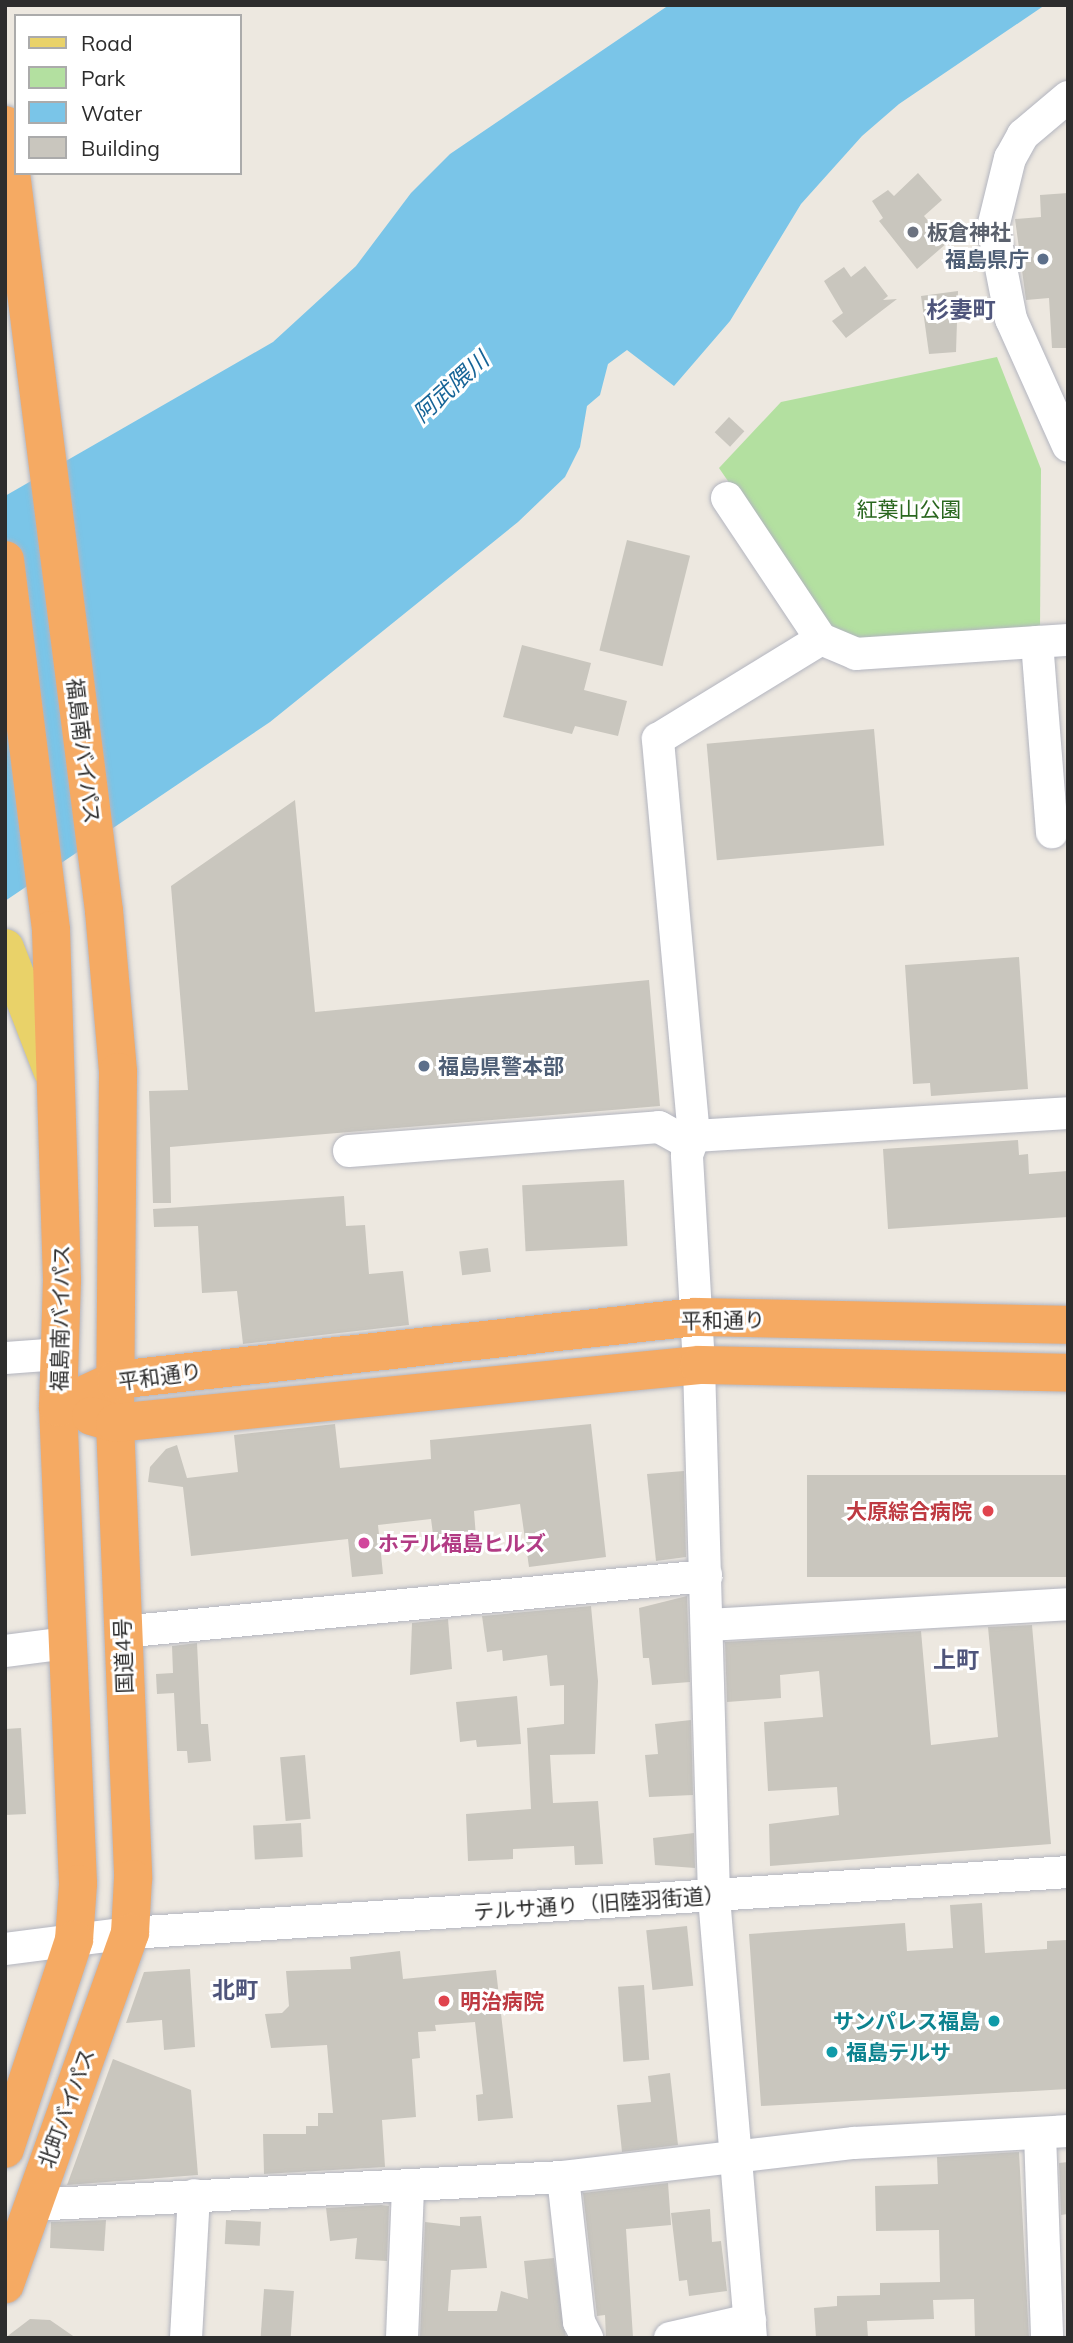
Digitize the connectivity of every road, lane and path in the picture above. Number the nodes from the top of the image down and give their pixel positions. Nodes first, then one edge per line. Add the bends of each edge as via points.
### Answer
1 (1068, 97) edge
2 (5, 125) edge
3 (1066, 440) edge
4 (727, 498) dead end
5 (5, 559) edge
6 (821, 639) junction
7 (1052, 641) edge
8 (1052, 832) dead end
9 (8, 960) edge
10 (57, 1084) junction
11 (1068, 1113) edge
12 (692, 1140) junction
13 (349, 1152) dead end
14 (696, 1317) junction
15 (1068, 1325) edge
16 (59, 1354) junction
17 (5, 1358) edge
18 (699, 1365) junction
19 (1068, 1373) edge
20 (116, 1380) junction
21 (58, 1407) junction
22 (115, 1423) junction
23 (706, 1576) junction
24 (1068, 1604) edge
25 (707, 1625) junction
26 (121, 1632) junction
27 (67, 1643) junction
28 (5, 1651) edge
29 (1068, 1872) edge
30 (714, 1896) junction
31 (130, 1933) junction
32 (74, 1940) junction
33 (5, 1949) edge
34 (1054, 2133) edge
35 (5, 2149) edge
36 (738, 2156) junction
37 (563, 2177) junction
38 (408, 2187) junction
39 (194, 2195) junction
40 (31, 2205) junction
41 (1055, 2279) edge
42 (5, 2284) edge
43 (750, 2329) edge
44 (186, 2338) edge
45 (402, 2338) edge
46 (587, 2338) edge
47 (670, 2338) edge
48 (1047, 2338) edge

1 - 3 street via 1023,135 1010,158 993,227 1011,319
2 - 20 highway, 福島南バイパス via 104,912 118,1072
4 - 6 street
5 - 10 highway, 福島南バイパス via 51,930
6 - 7 street via 856,654
6 - 12 street via 658,739
7 - 8 street
9 - 10 main road
10 - 16 highway, 福島南バイパス
11 - 12 street
12 - 13 street via 659,1127
12 - 14 street via 687,1186
14 - 15 highway, 平和通り
14 - 18 street
14 - 20 highway, 平和通り
16 - 17 street
16 - 21 highway, 福島南バイパス
18 - 19 highway, 平和通り
18 - 22 highway, 平和通り
18 - 23 street
20 - 21 highway, 平和通り
20 - 22 highway, 国道4号
21 - 22 highway, 平和通り
21 - 27 highway
22 - 26 highway, 国道4号
23 - 25 street
23 - 26 street
24 - 25 street
25 - 30 street
26 - 31 highway, 国道4号
27 - 28 street
27 - 32 highway via 78,1884
29 - 30 street, テルサ通り（旧陸羽街道）
30 - 31 street, テルサ通り（旧陸羽街道）
30 - 36 street
31 - 32 street, テルサ通り（旧陸羽街道）
31 - 40 highway, 北町バイパス
32 - 33 street, テルサ通り（旧陸羽街道）
32 - 35 highway, 北町バイパス
34 - 36 street via 854,2143
34 - 41 street
36 - 37 street
36 - 43 street
37 - 38 street
37 - 46 street via 579,2322
38 - 39 street
38 - 45 street
39 - 40 street
39 - 44 street
40 - 42 highway, 北町バイパス
41 - 48 street
43 - 47 street

